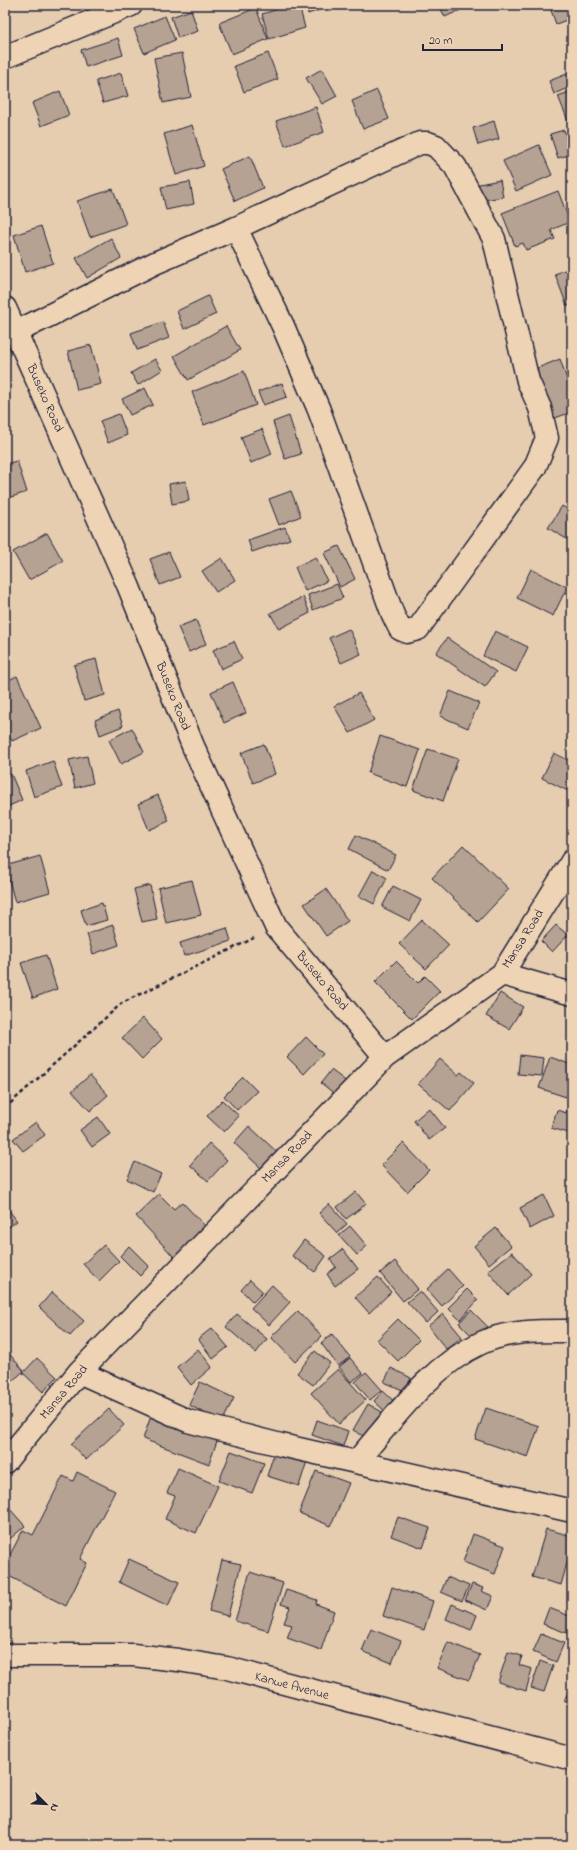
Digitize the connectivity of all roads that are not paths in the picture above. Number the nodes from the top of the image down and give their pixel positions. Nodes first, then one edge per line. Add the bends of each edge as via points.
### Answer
1 (131, 5) edge
2 (5, 57) edge
3 (236, 228) junction
4 (5, 308) edge
5 (16, 332) junction
6 (572, 861) edge
7 (502, 974) junction
8 (572, 994) edge
9 (385, 1056) junction
10 (572, 1331) edge
11 (79, 1372) junction
12 (5, 1462) edge
13 (356, 1462) junction
14 (572, 1511) edge
15 (5, 1655) edge
16 (572, 1759) edge

1 - 2 street
3 - 3 street via 283,326 319,410 392,615 400,629 408,632 418,629 535,467 547,438 540,408 528,381 494,240 455,166 441,151 428,143 420,143
3 - 5 street via 155,263
4 - 5 street, Buseko Road
5 - 9 street, Buseko Road via 128,585 193,746 276,927
6 - 7 street, Mansa Road
7 - 8 street
7 - 9 street, Mansa Road
9 - 11 street, Mansa Road
10 - 13 street via 508,1335 482,1342 452,1359 421,1388
11 - 12 street, Mansa Road
11 - 13 street via 188,1421
13 - 14 street
15 - 16 street, Kanwe Avenue via 133,1655 226,1668

